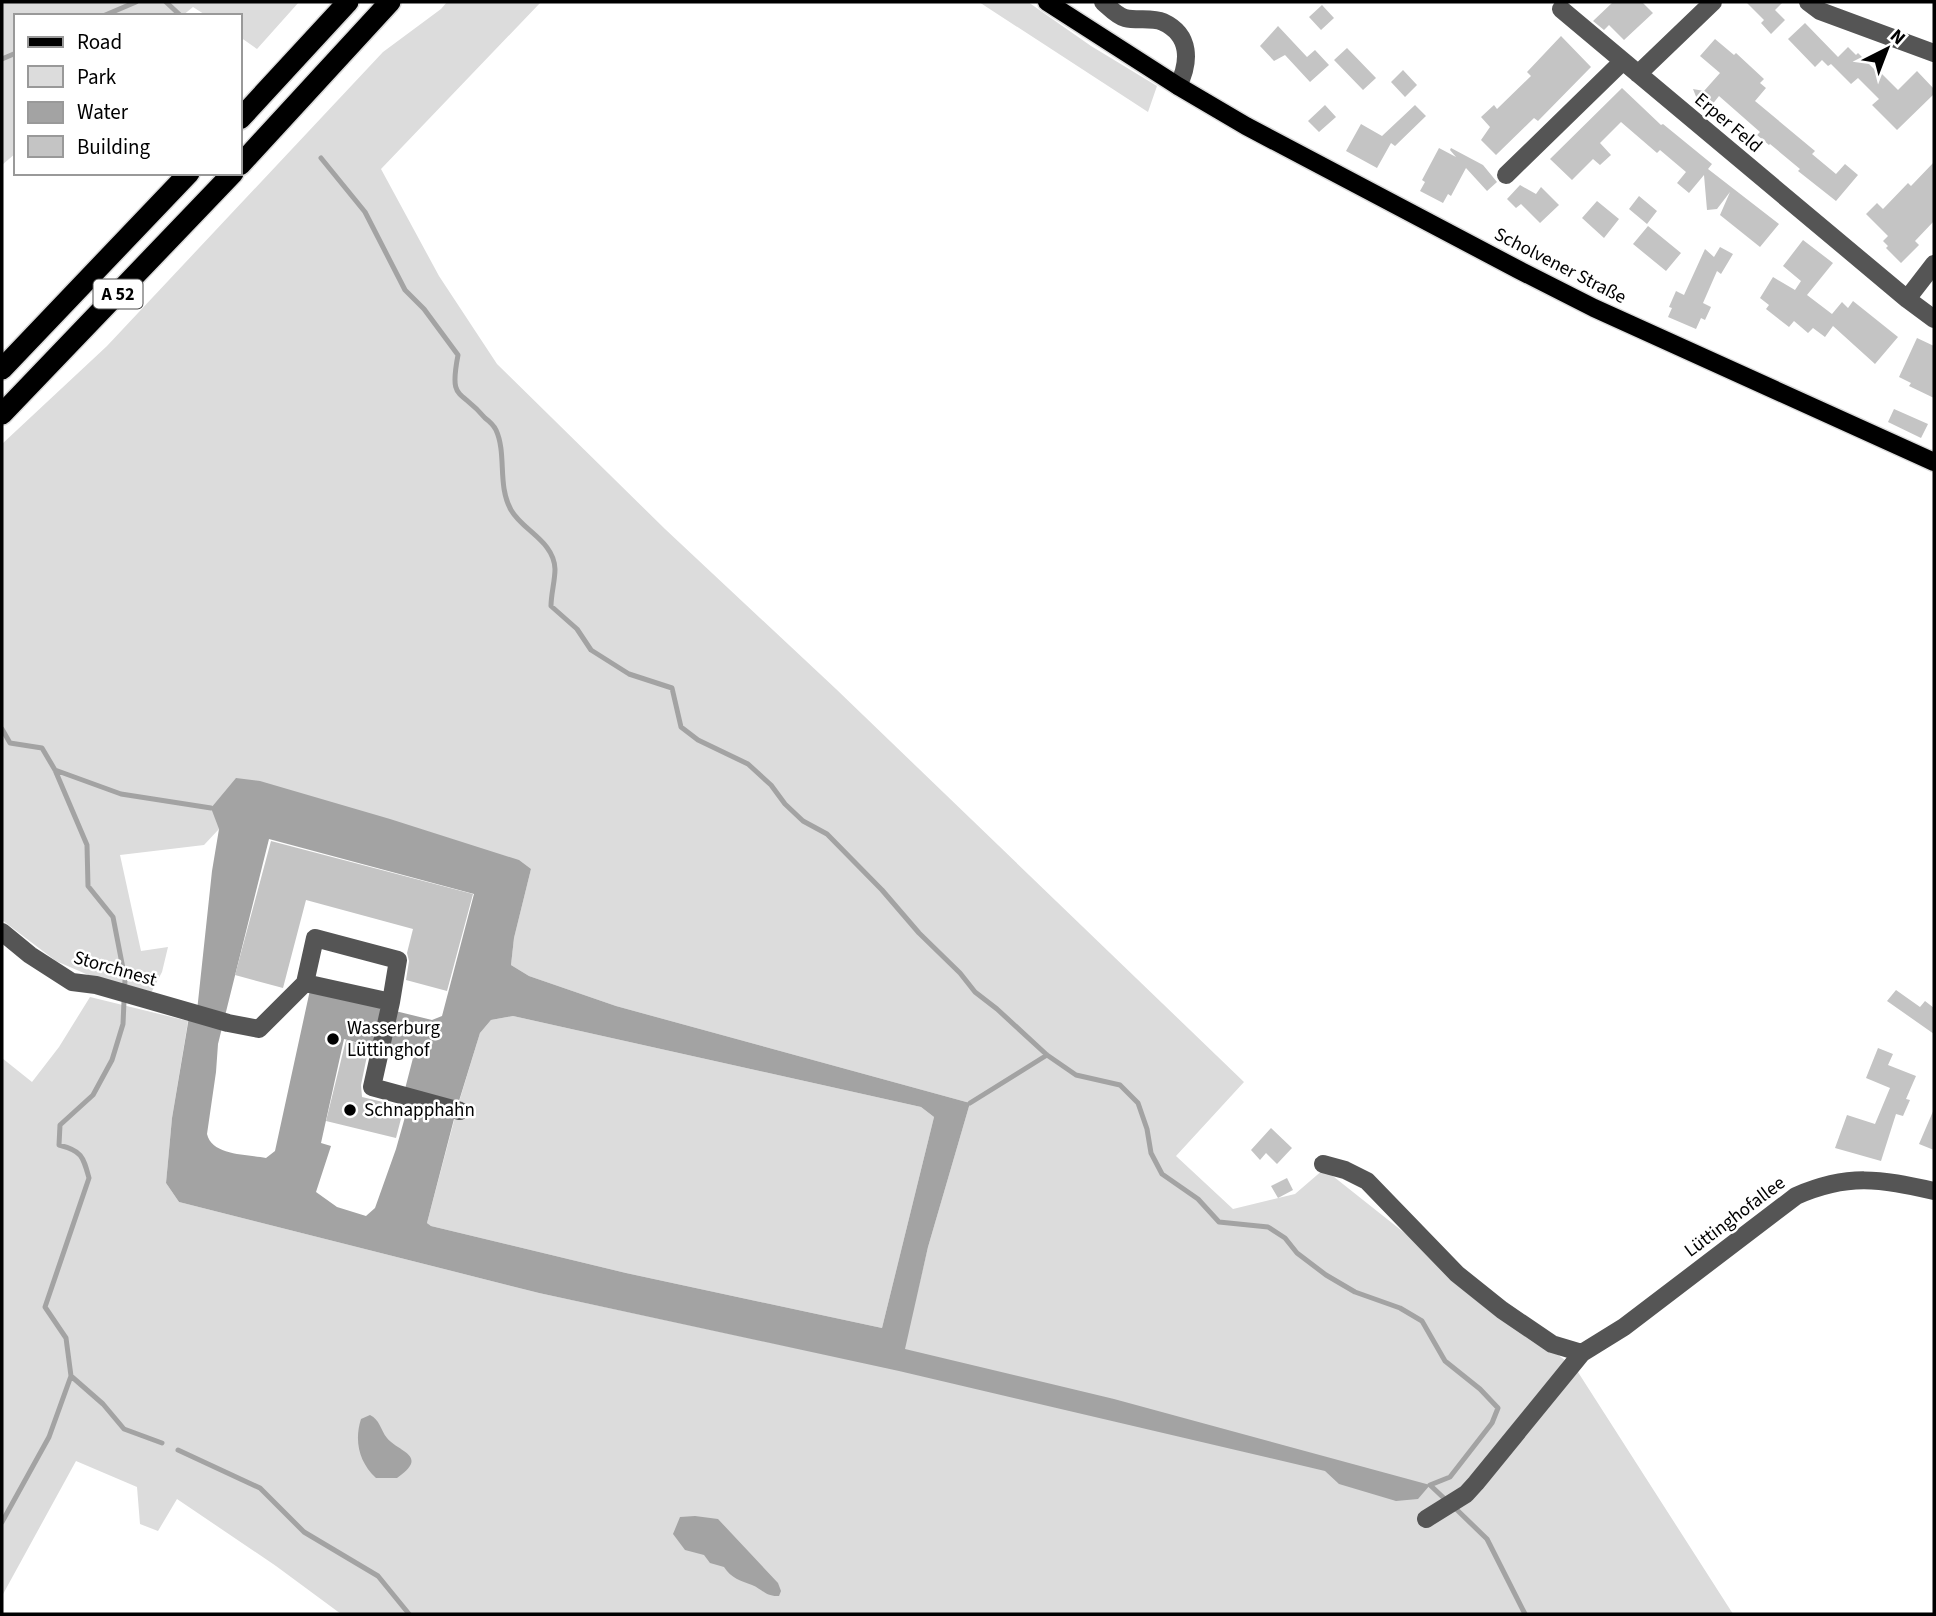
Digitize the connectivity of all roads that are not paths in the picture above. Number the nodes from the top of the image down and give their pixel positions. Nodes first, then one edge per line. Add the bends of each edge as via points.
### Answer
1 (348, 2) edge
2 (390, 2) edge
3 (1046, 2) edge
4 (1103, 2) edge
5 (1713, 2) edge
6 (1808, 2) edge
7 (1561, 9) dead end
8 (1934, 53) edge
9 (1623, 61) junction
10 (1639, 75) junction
11 (1178, 86) junction
12 (242, 117) edge
13 (242, 163) edge
14 (187, 175) edge
15 (231, 175) edge
16 (1506, 175) dead end
17 (1934, 264) edge
18 (1907, 299) junction
19 (1934, 319) edge
20 (2, 369) edge
21 (2, 414) edge
22 (1934, 462) edge
23 (2, 932) edge
24 (305, 983) junction
25 (390, 1003) junction
26 (460, 1111) dead end
27 (1323, 1164) dead end
28 (1934, 1191) edge
29 (1582, 1353) junction
30 (1426, 1519) dead end

1 - 12 highway
2 - 13 highway
3 - 11 main road, Scholvener Straße
4 - 11 street via 1123,18 1161,21 1177,32 1185,43 1186,56
5 - 10 street
6 - 8 street via 1820,11
7 - 9 street, Erper Feld
9 - 10 street, Erper Feld
9 - 16 street
10 - 18 street, Erper Feld
11 - 22 main road, Scholvener Straße via 1594,308
14 - 20 highway, A 52
15 - 21 highway, A 52
17 - 18 street
18 - 19 street, Erper Feld
23 - 24 street, Storchnest via 72,982 259,1029
24 - 25 street
24 - 25 street via 315,937 398,960
25 - 26 street via 372,1087
27 - 29 street via 1367,1181 1457,1274 1502,1310 1552,1344
28 - 29 street, Lüttinghofallee via 1853,1179 1822,1184 1796,1196 1624,1328
29 - 30 street, Lüttinghofallee via 1471,1489

